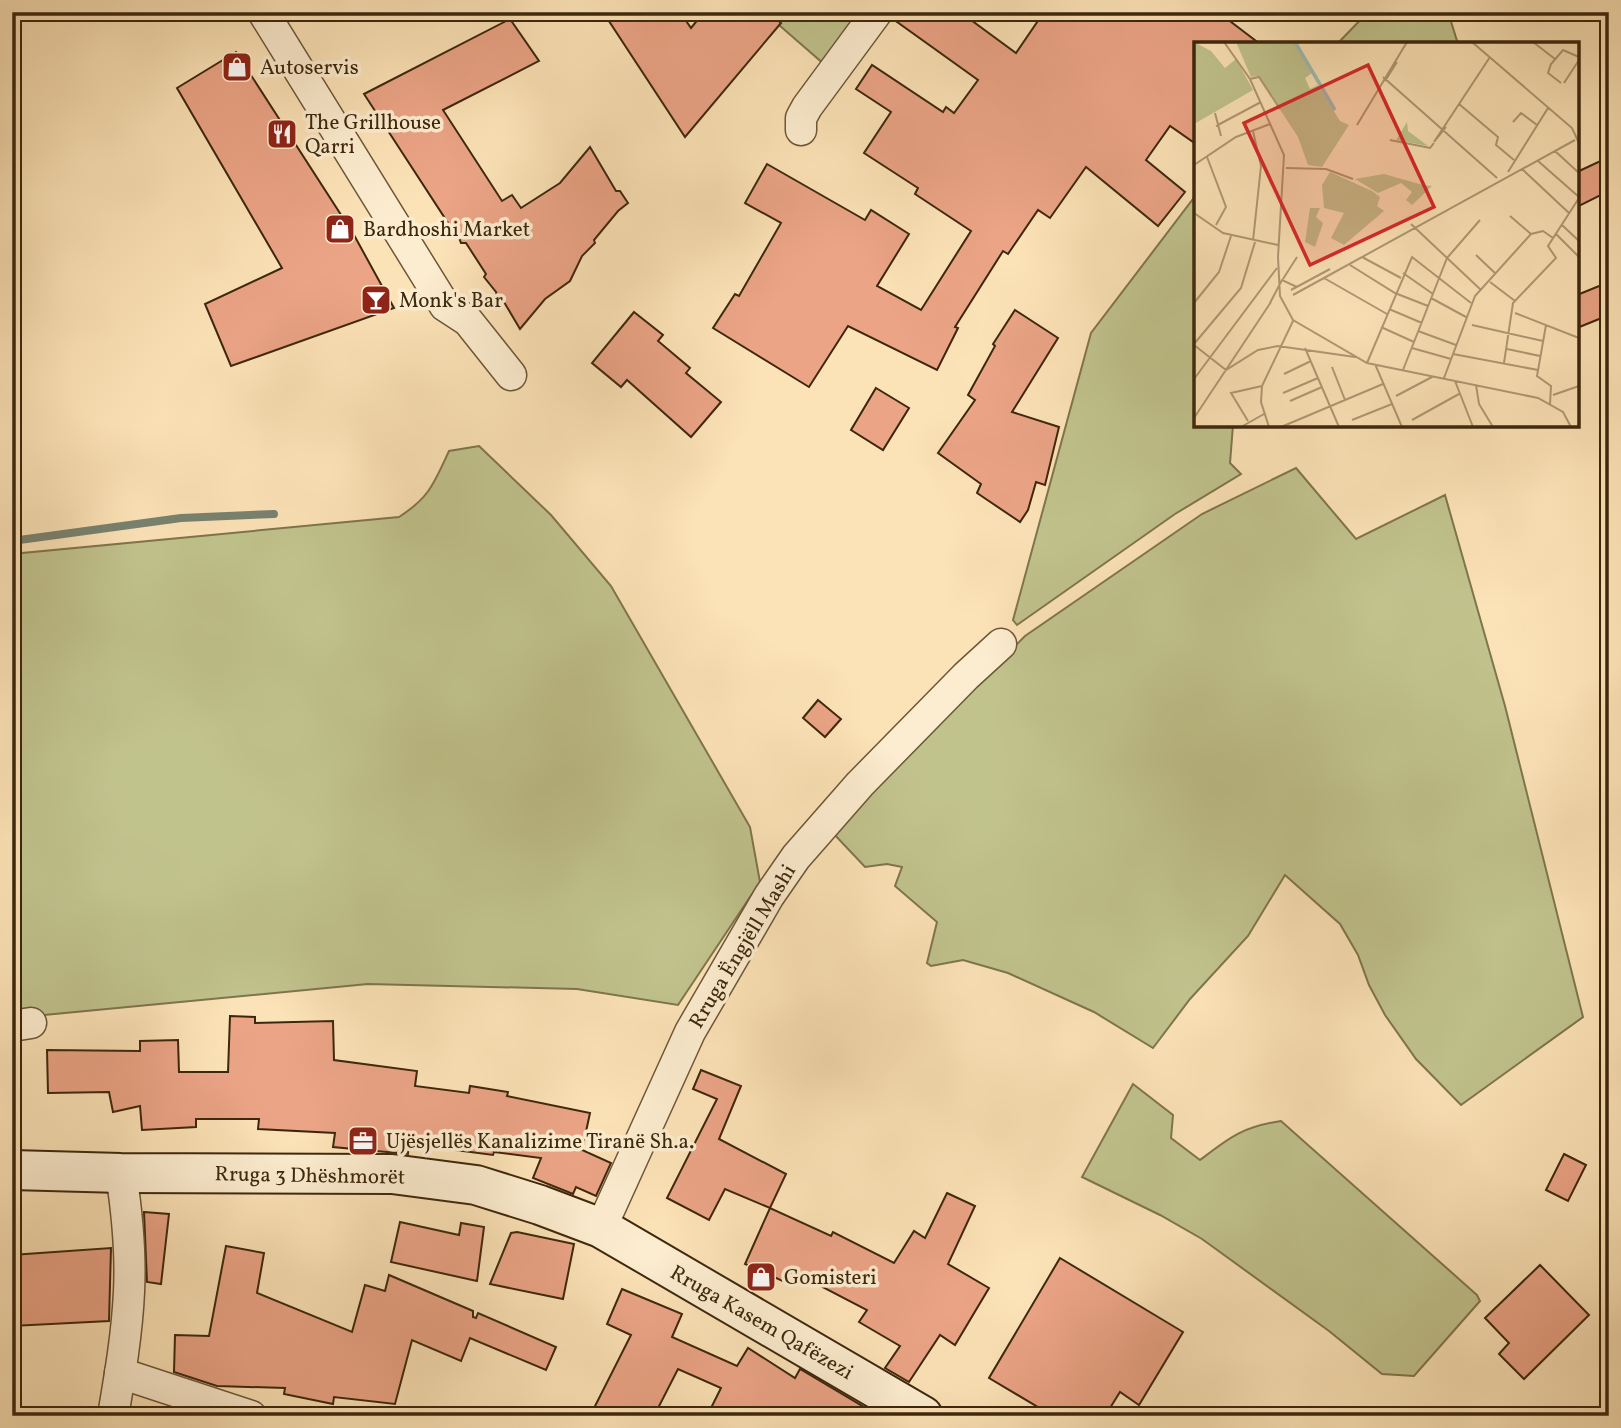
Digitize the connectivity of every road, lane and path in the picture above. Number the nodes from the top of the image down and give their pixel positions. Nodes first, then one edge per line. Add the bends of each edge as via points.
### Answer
1 (263, 12) edge
2 (877, 12) edge
3 (801, 130) dead end
4 (511, 375) dead end
5 (1001, 644) dead end
6 (12, 1170) edge
7 (121, 1173) junction
8 (601, 1228) junction
9 (120, 1373) junction
10 (113, 1416) edge
11 (251, 1416) edge
12 (923, 1416) edge

1 - 4 street via 445,306 468,321
2 - 3 street via 807,107
5 - 8 street, Rruga Ëngjëll Mashi via 860,784 782,876 690,1032
6 - 7 main road, Rruga 3 Dhëshmorët
7 - 8 main road, Rruga 3 Dhëshmorët via 392,1174 476,1185
7 - 9 street via 129,1291
8 - 12 main road, Rruga Kasem Qafëzezi
9 - 10 street
9 - 11 street

